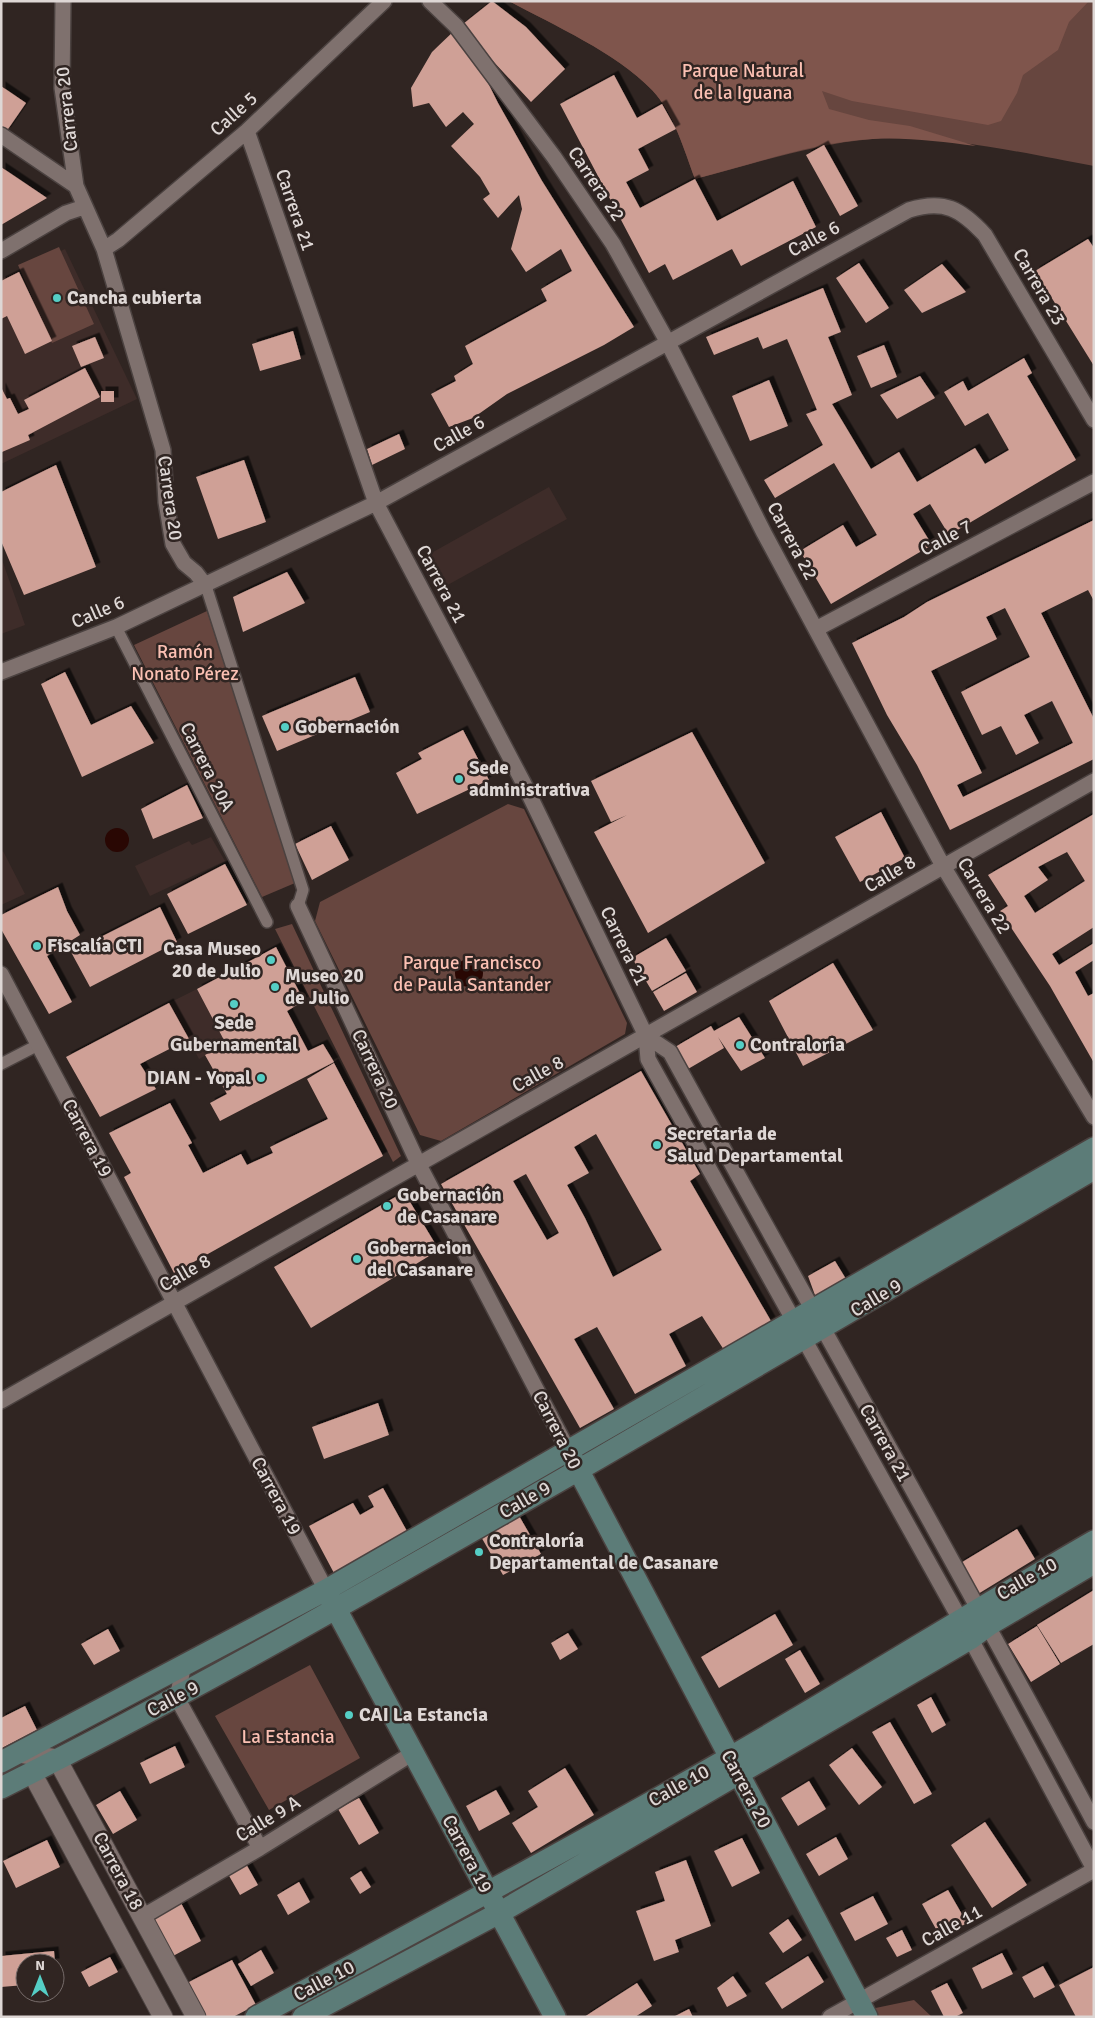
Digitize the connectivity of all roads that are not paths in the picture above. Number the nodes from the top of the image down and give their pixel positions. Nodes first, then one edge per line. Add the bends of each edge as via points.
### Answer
1 (63, 1) edge
2 (384, 1) edge
3 (430, 1) edge
4 (247, 131) junction
5 (1, 136) edge
6 (76, 186) junction
7 (924, 205) joint
8 (84, 207) junction
9 (104, 248) junction
10 (1, 251) edge
11 (667, 342) junction
12 (1094, 420) edge
13 (1094, 482) edge
14 (376, 503) junction
15 (206, 586) junction
16 (116, 627) junction
17 (816, 629) junction
18 (1, 672) edge
19 (1094, 781) edge
20 (943, 866) junction
21 (298, 906) joint
22 (267, 922) dead end
23 (1, 974) edge
24 (646, 1036) junction
25 (38, 1045) junction
26 (1, 1064) edge
27 (1094, 1117) edge
28 (1094, 1148) edge
29 (418, 1164) junction
30 (1094, 1169) edge
31 (173, 1303) junction
32 (803, 1316) junction
33 (813, 1335) junction
34 (1, 1401) edge
35 (568, 1450) junction
36 (578, 1470) junction
37 (1094, 1541) edge
38 (1094, 1563) edge
39 (326, 1590) junction
40 (336, 1609) junction
41 (984, 1616) junction
42 (960, 1619) junction
43 (970, 1639) junction
44 (184, 1664) junction
45 (177, 1698) junction
46 (413, 1753) junction
47 (10, 1758) edge
48 (57, 1760) junction
49 (734, 1766) junction
50 (32, 1772) junction
51 (1, 1788) edge
52 (1094, 1822) edge
53 (260, 1848) junction
54 (1094, 1869) edge
55 (488, 1893) junction
56 (499, 1913) junction
57 (142, 1917) junction
58 (863, 2009) edge
59 (163, 2017) edge
60 (196, 2017) edge
61 (256, 2017) edge
62 (303, 2017) edge
63 (555, 2017) edge
64 (830, 2017) edge

1 - 6 street, Carrera 20 via 62,88
2 - 4 street, Calle 5
3 - 11 street, Carrera 22 via 456,26 554,157 613,244
4 - 9 street, Calle 5 via 118,240
4 - 14 street, Carrera 21
5 - 6 street
6 - 8 street, Carrera 20
7 - 11 street, Calle 6 via 909,210
7 - 12 street, Carrera 23 via 958,210 985,234
8 - 9 street, Carrera 20
8 - 10 street via 66,213
9 - 15 street, Carrera 20 via 164,450 166,502 173,544 184,563
11 - 14 street, Calle 6
11 - 17 street, Carrera 22
13 - 17 street, Calle 7
14 - 15 street, Calle 6
14 - 24 street, Carrera 21 via 524,784
15 - 16 street, Calle 6
15 - 21 street, Carrera 20 via 303,890
16 - 18 street, Calle 6
16 - 22 street, Carrera 20A
17 - 20 street, Carrera 22
19 - 20 street, Calle 8
20 - 24 street, Calle 8
20 - 27 street, Carrera 22
21 - 29 street, Carrera 20
23 - 25 street, Carrera 19
24 - 29 street, Calle 8
24 - 32 street, Carrera 21 via 648,1059
24 - 32 street, Carrera 21 via 670,1052
25 - 26 street
25 - 31 street, Carrera 19
28 - 32 main road, Calle 9
29 - 31 street, Calle 8
29 - 35 street, Carrera 20
30 - 33 main road, Calle 9
31 - 34 street, Calle 8
31 - 39 street, Carrera 19
32 - 33 street, Carrera 21
32 - 33 street, Carrera 21
32 - 35 main road, Calle 9
33 - 36 main road, Calle 9
33 - 41 street, Carrera 21
33 - 42 street, Carrera 21
35 - 36 main road, Carrera 20
35 - 39 main road, Calle 9
36 - 40 main road, Calle 9
36 - 49 main road, Carrera 20
37 - 41 main road, Calle 10
38 - 41 main road, Calle 10
39 - 40 main road, Carrera 19
39 - 44 main road, Calle 9
40 - 45 main road, Calle 9
40 - 46 main road, Carrera 19
41 - 42 main road, Calle 10
41 - 43 main road, Calle 10
41 - 52 street, Carrera 21
42 - 43 street, Carrera 21
42 - 49 main road, Calle 10
43 - 49 main road, Calle 10
43 - 54 street, Carrera 21
44 - 45 street
44 - 47 main road, Calle 9
45 - 48 main road, Calle 9
45 - 53 street
46 - 53 street, Calle 9 A
46 - 55 main road, Carrera 19
47 - 48 street
48 - 50 main road, Calle 9
48 - 57 street, Carrera 18
49 - 55 main road, Calle 10
49 - 56 main road, Calle 10
49 - 58 main road, Carrera 20
50 - 51 main road, Calle 9
50 - 59 street, Carrera 18
53 - 57 street, Calle 9 A
54 - 58 street, Calle 11
55 - 56 main road, Carrera 19
55 - 61 main road, Calle 10
56 - 62 main road, Calle 10
56 - 63 main road, Carrera 19
57 - 60 street, Carrera 18
58 - 64 street, Calle 11

